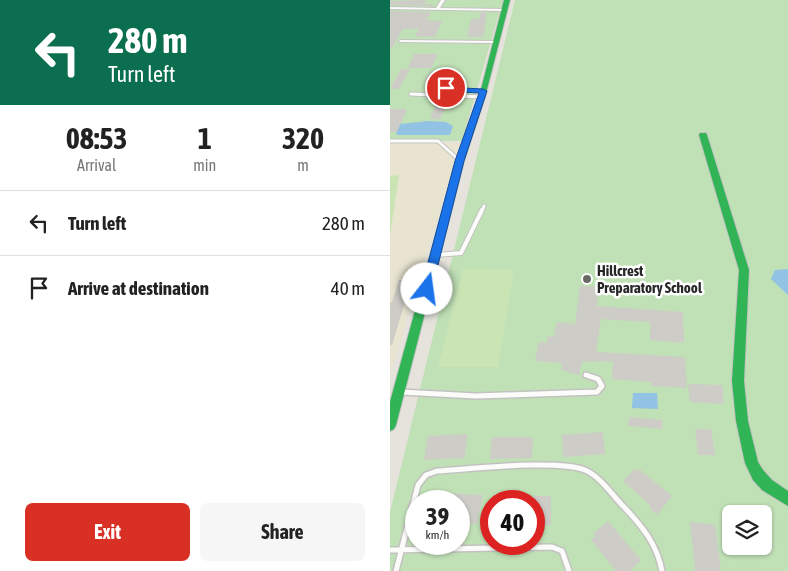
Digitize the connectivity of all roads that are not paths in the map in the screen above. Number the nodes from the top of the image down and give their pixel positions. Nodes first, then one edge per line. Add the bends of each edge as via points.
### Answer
1 (443, 0) edge
2 (506, 5) edge
3 (390, 8) edge
4 (437, 9) junction
5 (401, 42) dead end
6 (496, 42) junction
7 (448, 72) dead end
8 (411, 94) dead end
9 (483, 94) junction
10 (703, 135) dead end
11 (390, 141) edge
12 (460, 161) junction
13 (484, 206) dead end
14 (436, 255) junction
15 (586, 375) dead end
16 (399, 392) junction
17 (390, 425) edge
18 (788, 499) edge
19 (390, 550) edge
20 (401, 550) junction
21 (396, 571) edge
22 (569, 571) edge
23 (662, 571) edge

1 - 4 street
2 - 4 street
2 - 6 street
3 - 4 street
5 - 6 street
6 - 9 street
7 - 9 lane via 444,87
8 - 9 lane
9 - 12 street
10 - 18 street via 744,270 738,381 742,421 758,476
11 - 12 lane via 438,141 450,156
12 - 14 street
13 - 14 lane via 464,250
14 - 16 street
15 - 16 lane via 598,379 602,386 597,392 476,396
16 - 17 street
19 - 20 lane
20 - 21 lane
20 - 22 lane via 552,547 562,550
20 - 23 lane via 418,485 426,475 437,471 561,466 584,469 594,476 655,543

